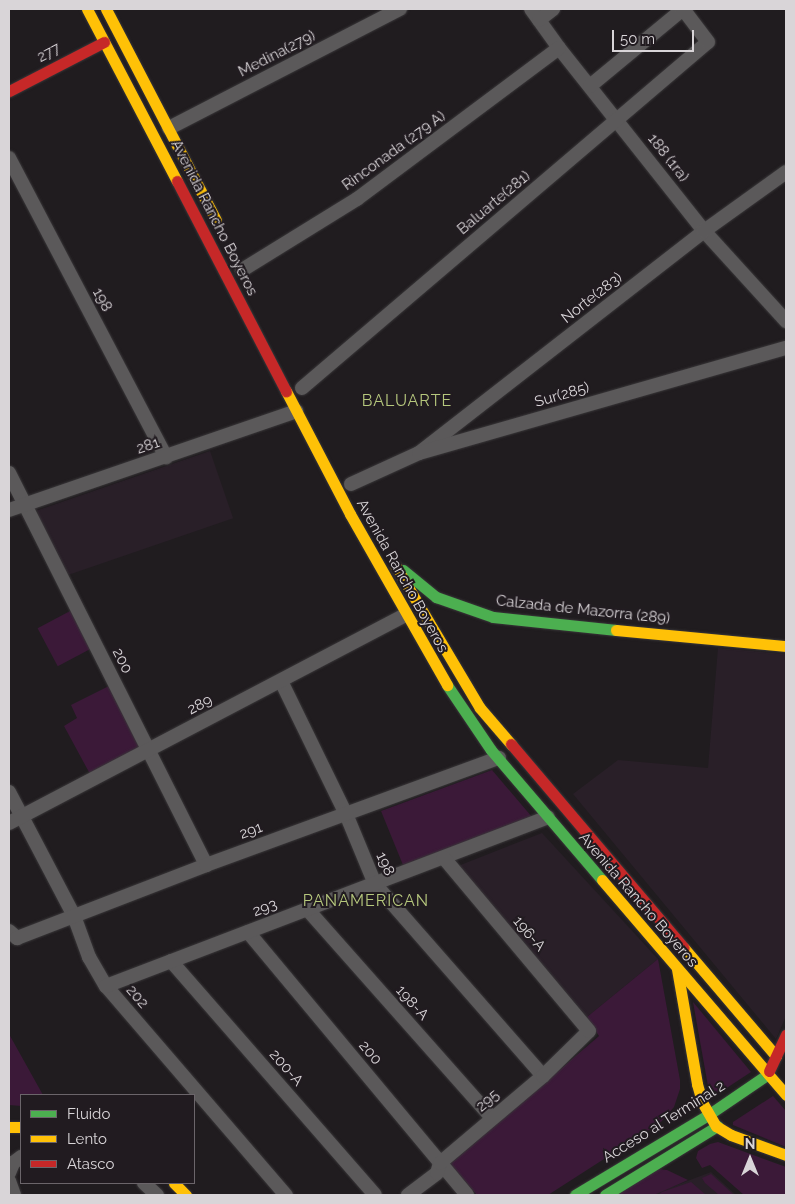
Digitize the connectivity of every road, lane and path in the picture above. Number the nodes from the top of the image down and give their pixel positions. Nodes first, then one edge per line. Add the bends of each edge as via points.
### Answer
1 (87, 9) edge
2 (106, 9) edge
3 (400, 9) edge
4 (553, 9) edge
5 (683, 9) edge
6 (535, 14) edge
7 (104, 42) junction
8 (559, 48) junction
9 (590, 86) junction
10 (9, 91) edge
11 (617, 119) junction
12 (170, 128) junction
13 (9, 158) edge
14 (786, 172) edge
15 (221, 228) dead end
16 (704, 231) junction
17 (242, 270) dead end
18 (786, 321) edge
19 (786, 348) edge
20 (302, 388) dead end
21 (296, 411) junction
22 (419, 453) junction
23 (166, 457) junction
24 (9, 473) edge
25 (351, 484) dead end
26 (25, 505) junction
27 (9, 510) edge
28 (391, 557) joint
29 (405, 616) junction
30 (786, 646) edge
31 (281, 681) junction
32 (149, 750) junction
33 (499, 758) junction
34 (9, 792) edge
35 (346, 814) junction
36 (548, 817) junction
37 (15, 819) edge
38 (444, 858) junction
39 (206, 865) junction
40 (375, 884) junction
41 (308, 910) junction
42 (74, 916) junction
43 (248, 932) junction
44 (12, 934) edge
45 (171, 961) junction
46 (676, 967) junction
47 (106, 986) junction
48 (589, 1031) joint
49 (786, 1035) edge
50 (776, 1056) junction
51 (786, 1069) edge
52 (768, 1074) junction
53 (543, 1076) junction
54 (696, 1084) junction
55 (773, 1087) junction
56 (786, 1095) edge
57 (708, 1115) junction
58 (492, 1118) junction
59 (720, 1124) junction
60 (684, 1129) junction
61 (786, 1155) edge
62 (20, 1157) edge
63 (440, 1163) junction
64 (9, 1173) edge
65 (9, 1180) edge
66 (145, 1184) edge
67 (175, 1184) edge
68 (14, 1195) edge
69 (157, 1195) edge
70 (186, 1195) edge
71 (286, 1195) edge
72 (376, 1195) edge
73 (408, 1195) edge
74 (467, 1195) edge
75 (575, 1195) edge
76 (605, 1195) edge

1 - 7 main road, Avenida Rancho Boyeros
2 - 12 main road, Avenida Rancho Boyeros
3 - 12 street, Medina(279)
4 - 6 street
5 - 9 street
5 - 11 street, Baluarte(281) via 708,42
6 - 8 street, 188 (1ra)
7 - 10 main road, 277
7 - 21 main road, Avenida Rancho Boyeros
8 - 9 street, 188 (1ra)
8 - 17 street, Rinconada (279 A) via 358,198
9 - 11 street, 188 (1ra)
11 - 16 street, 188 (1ra)
11 - 20 street, Baluarte(281)
12 - 15 main road, Avenida Rancho Boyeros
13 - 23 street, 198
14 - 16 street, Norte(283)
16 - 18 street, 188 (1ra)
16 - 22 street, Norte(283)
19 - 22 street, Sur(285)
21 - 23 street, 281
21 - 29 main road, Avenida Rancho Boyeros
22 - 25 street, Sur(285)
23 - 26 street, 281
24 - 26 street, 200
26 - 27 street, 281
26 - 32 street, 200
28 - 30 main road, Calzada de Mazorra (289) via 436,597 493,616 534,624
28 - 50 main road, Avenida Rancho Boyeros via 480,708
29 - 31 street, 289
29 - 33 main road, Avenida Rancho Boyeros via 459,704
31 - 32 street, 289
31 - 35 street, 198
32 - 37 street, 289
32 - 39 street, 200
33 - 35 street, 291
33 - 36 main road, Avenida Rancho Boyeros
34 - 37 street, 202
35 - 39 street, 291
35 - 40 street, 198
36 - 38 street, 293
36 - 46 main road, Avenida Rancho Boyeros
37 - 42 street, 202
38 - 40 street, 293
38 - 48 street, 196-A
39 - 42 street, 291
40 - 41 street, 293
40 - 53 street, 198
41 - 43 street, 293
41 - 58 street, 198-A
42 - 44 street, 291
42 - 47 street, 202 via 89,957
43 - 45 street, 293
43 - 63 street, 200
45 - 47 street, 293
45 - 72 street, 200-A
46 - 52 main road, Avenida Rancho Boyeros
46 - 54 main road
47 - 71 street, 202
48 - 53 street, 295
49 - 50 main road
50 - 51 main road, Avenida Rancho Boyeros
50 - 52 main road
50 - 55 main road via 779,1070
52 - 55 main road, Avenida Rancho Boyeros
52 - 57 main road, Acceso al Terminal 2
53 - 58 street, 295
54 - 57 main road
54 - 60 main road via 691,1116
55 - 56 main road, Avenida Rancho Boyeros
57 - 59 main road
57 - 60 main road, Acceso al Terminal 2
58 - 63 street, 295
59 - 61 main road via 731,1135
59 - 76 main road, Acceso al Terminal 2
60 - 75 main road, Acceso al Terminal 2
62 - 64 street
63 - 73 street, 295 via 437,1173
63 - 74 street, 200
65 - 68 street
66 - 69 street
67 - 70 main road

